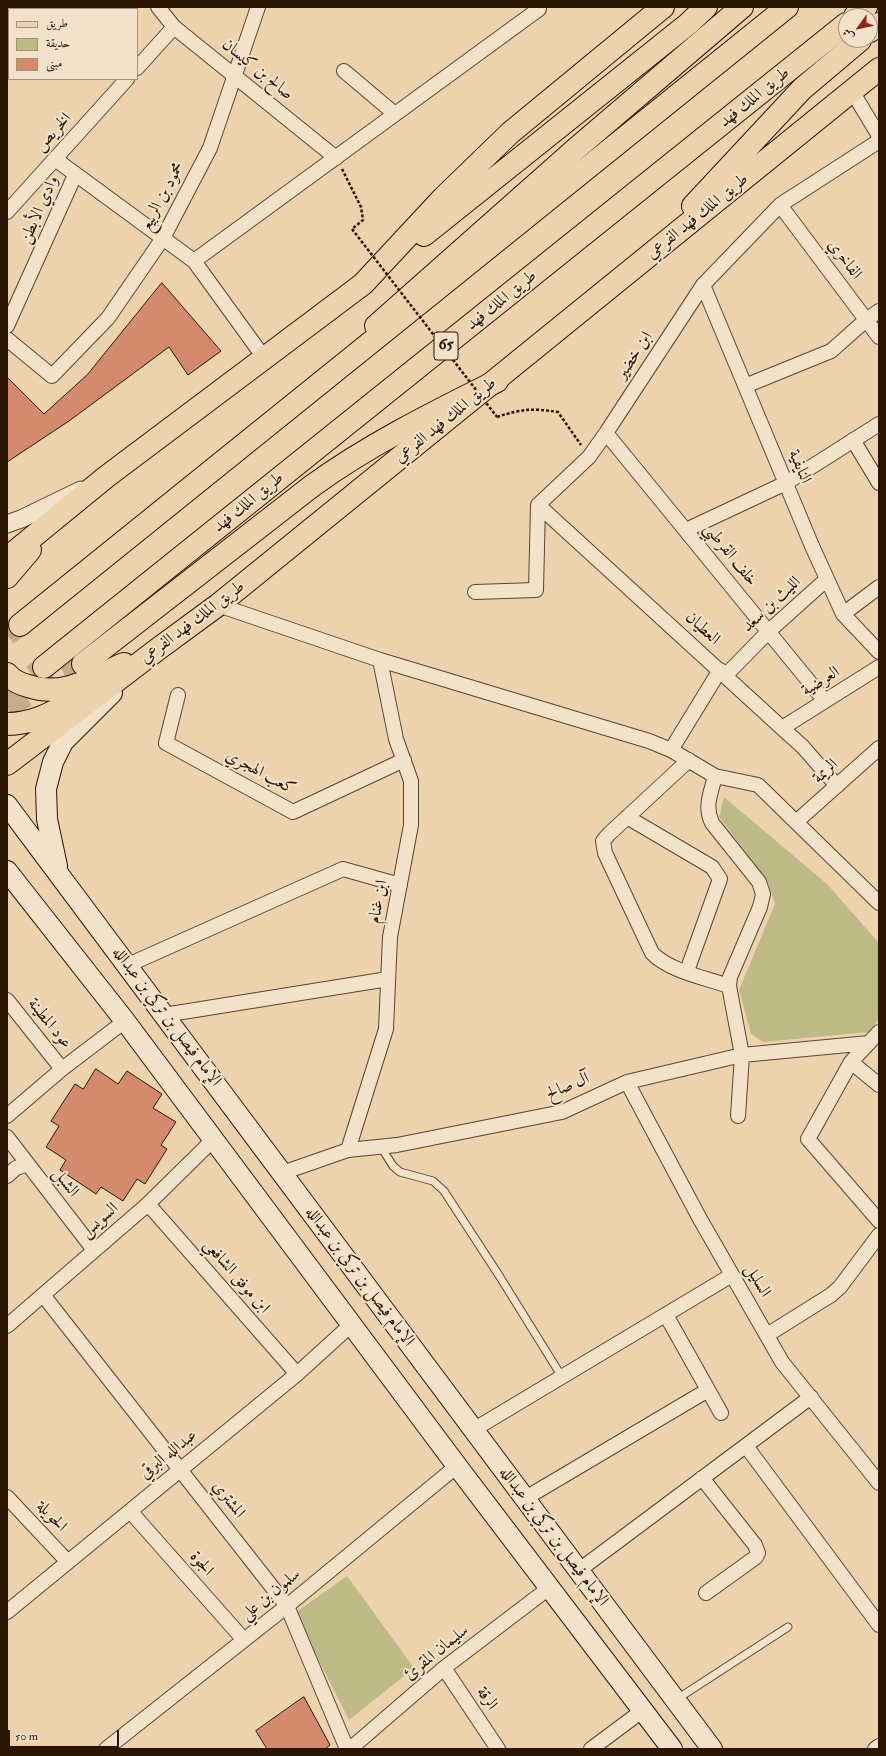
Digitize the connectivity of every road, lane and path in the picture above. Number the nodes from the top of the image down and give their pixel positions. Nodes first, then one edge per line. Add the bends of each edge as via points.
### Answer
1 (158, 7) edge
2 (258, 7) edge
3 (662, 7) edge
4 (706, 7) edge
5 (742, 7) edge
6 (787, 7) edge
7 (539, 8) edge
8 (174, 27) junction
9 (838, 30) edge
10 (851, 48) edge
11 (138, 67) edge
12 (879, 69) edge
13 (344, 71) dead end
14 (235, 75) junction
15 (126, 80) edge
16 (852, 91) junction
17 (395, 114) junction
18 (879, 136) edge
19 (879, 141) edge
20 (336, 158) junction
21 (55, 159) junction
22 (75, 175) junction
23 (780, 205) junction
24 (7, 212) edge
25 (163, 238) junction
26 (194, 261) junction
27 (638, 265) junction
28 (363, 284) junction
29 (703, 285) junction
30 (879, 311) edge
31 (866, 320) junction
32 (7, 326) edge
33 (879, 337) edge
34 (7, 339) edge
35 (265, 358) junction
36 (496, 381) junction
37 (745, 386) junction
38 (879, 424) edge
39 (606, 433) junction
40 (853, 440) junction
41 (241, 449) junction
42 (589, 457) junction
43 (106, 477) junction
44 (786, 482) junction
45 (879, 483) edge
46 (538, 505) junction
47 (55, 520) junction
48 (7, 524) edge
49 (686, 530) junction
50 (7, 558) edge
51 (7, 570) edge
52 (7, 577) edge
53 (827, 578) junction
54 (879, 587) edge
55 (475, 592) dead end
56 (218, 605) junction
57 (843, 614) junction
58 (20, 624) tunnel mouth
59 (769, 631) junction
60 (158, 649) junction
61 (879, 652) edge
62 (380, 660) junction
63 (83, 664) tunnel mouth
64 (44, 667) tunnel mouth
65 (879, 667) edge
66 (723, 673) junction
67 (7, 674) edge
68 (178, 695) dead end
69 (825, 701) junction
70 (7, 724) edge
71 (782, 728) junction
72 (879, 748) edge
73 (671, 750) junction
74 (404, 760) junction
75 (689, 760) junction
76 (7, 764) edge
77 (715, 776) junction
78 (837, 786) junction
79 (7, 805) edge
80 (627, 817) junction
81 (796, 822) junction
82 (7, 871) edge
83 (58, 872) junction
84 (400, 885) junction
85 (876, 896) edge
86 (128, 966) junction
87 (687, 972) junction
88 (388, 979) junction
89 (729, 986) junction
90 (7, 1000) edge
91 (164, 1015) junction
92 (125, 1021) junction
93 (879, 1032) edge
94 (869, 1042) junction
95 (742, 1055) junction
96 (851, 1062) junction
97 (62, 1069) junction
98 (626, 1082) junction
99 (879, 1085) edge
100 (7, 1116) edge
101 (738, 1116) dead end
102 (7, 1137) edge
103 (214, 1139) junction
104 (381, 1147) junction
105 (348, 1150) junction
106 (28, 1164) junction
107 (282, 1173) junction
108 (7, 1176) edge
109 (148, 1204) junction
110 (879, 1220) edge
111 (879, 1235) edge
112 (94, 1250) junction
113 (732, 1275) junction
114 (43, 1294) junction
115 (666, 1315) junction
116 (352, 1324) junction
117 (7, 1326) edge
118 (767, 1335) junction
119 (297, 1374) junction
120 (562, 1377) junction
121 (708, 1390) junction
122 (811, 1397) junction
123 (721, 1413) dead end
124 (473, 1430) junction
125 (746, 1446) junction
126 (457, 1466) junction
127 (181, 1469) junction
128 (702, 1478) junction
129 (879, 1482) edge
130 (7, 1497) edge
131 (524, 1499) junction
132 (130, 1511) junction
133 (68, 1562) junction
134 (578, 1571) junction
135 (549, 1588) junction
136 (706, 1593) dead end
137 (287, 1606) junction
138 (7, 1612) edge
139 (879, 1625) edge
140 (788, 1627) dead end
141 (244, 1640) junction
142 (444, 1668) junction
143 (675, 1700) junction
144 (642, 1711) junction
145 (879, 1746) edge
146 (106, 1749) edge
147 (346, 1749) edge
148 (350, 1749) edge
149 (498, 1749) edge
150 (591, 1749) edge
151 (672, 1749) edge
152 (712, 1749) edge
153 (874, 1749) edge

1 - 8 street, صالح بن كيسان
2 - 14 street, محمود بن الربيع
3 - 28 main road via 510,133 443,198
4 - 28 main road
5 - 41 main road via 578,147
6 - 41 main road
7 - 17 street
8 - 11 street
8 - 14 street, صالح بن كيسان
9 - 64 main road, طريق الملك فهد / 65
10 - 27 main road via 802,89
12 - 16 main road, طريق الملك فهد الفرعي
13 - 17 street
14 - 20 street, صالح بن كيسان
14 - 25 street, محمود بن الربيع via 210,148
15 - 21 street, الخريص
16 - 18 street
16 - 27 main road, طريق الملك فهد الفرعي
17 - 20 street
19 - 23 street, ابن خضير
20 - 26 street
20 - 42 path, bridge via 361,207 363,220 352,228 497,417 518,410 538,408 558,412
21 - 22 street
21 - 24 street, الخريص
22 - 25 street
22 - 32 street, وادي الأبطن
23 - 29 street, ابن خضير
23 - 31 street, الفاخري
25 - 26 street
25 - 34 street, محمود بن الربيع via 108,318 52,376
26 - 35 street
27 - 36 main road, طريق الملك فهد الفرعي
28 - 35 main road
29 - 37 street, النايفية
29 - 39 street, ابن خضير
30 - 31 street
31 - 33 street, الفاخري
31 - 37 street via 831,351
35 - 43 main road
36 - 56 main road, طريق الملك فهد الفرعي
36 - 63 main road via 402,428 347,461
37 - 44 street, النايفية
38 - 40 street
39 - 42 street, ابن خضير
39 - 49 street, خلف القرطبي
40 - 44 street
40 - 45 street
41 - 58 main road
42 - 46 street, ابن خضير
43 - 47 main road
43 - 48 street
44 - 49 street
44 - 53 street, النايفية
46 - 55 street via 536,590
46 - 66 street, العطيان
47 - 50 main road
47 - 51 main road
47 - 52 main road
49 - 59 street, خلف القرطبي
53 - 57 street, النايفية
53 - 59 street, الليث بن سعد
54 - 57 street
56 - 60 main road, طريق الملك فهد الفرعي
56 - 62 street
57 - 61 street, النايفية
59 - 66 street, الليث بن سعد
59 - 69 street, خلف القرطبي
60 - 67 main road via 66,690 42,691 19,683
60 - 70 main road via 48,715 17,724
60 - 76 main road, طريق الملك فهد الفرعي
60 - 83 main road via 63,742 53,762 46,789 47,819
62 - 73 street via 649,741
62 - 74 street, ابن غنام via 396,738
65 - 69 street, العرضية
66 - 71 street, العطيان
66 - 73 street, الليث بن سعد
68 - 74 street, كعب الهجري via 166,743 293,812
69 - 71 street, العرضية
71 - 78 street, العطيان via 803,747
72 - 78 street, الريمة
73 - 75 street
74 - 84 street, ابن غنام via 411,781 411,825
75 - 77 street
75 - 80 street
77 - 81 street via 758,785
77 - 89 street via 707,813 712,823 759,882 763,894 760,907 730,977
78 - 81 street, الريمة
79 - 83 main road, الإمام فيصل بن تركي بن عبدالله
80 - 87 street via 603,841 605,853 652,953 660,961
80 - 87 street via 712,867 720,879
81 - 85 street
82 - 92 main road, الإمام فيصل بن تركي بن عبدالله
83 - 86 main road, الإمام فيصل بن تركي بن عبدالله
84 - 86 street via 343,869
84 - 88 street, ابن غنام via 390,937
86 - 91 main road, الإمام فيصل بن تركي بن عبدالله
87 - 89 street
88 - 91 street
88 - 105 street, ابن غنام via 386,1029
89 - 95 street
90 - 97 street, عود المطينة
91 - 107 main road, الإمام فيصل بن تركي بن عبدالله
92 - 97 street
92 - 103 main road, الإمام فيصل بن تركي بن عبدالله
93 - 94 street
94 - 95 street, آل صالح
94 - 96 street
95 - 98 street, آل صالح
95 - 101 street
96 - 99 street
96 - 110 street via 808,1139
97 - 100 street
98 - 104 street, آل صالح via 562,1112
98 - 113 street, السليل
102 - 106 street, الشبل
103 - 109 street, السويس
103 - 116 main road, الإمام فيصل بن تركي بن عبدالله
104 - 105 street, آل صالح
104 - 120 lane via 400,1172 432,1181 444,1191
105 - 107 street, آل صالح
106 - 108 street via 16,1168
106 - 112 street, الشبل
107 - 124 main road, الإمام فيصل بن تركي بن عبدالله
109 - 112 street, السويس
109 - 119 street, ابن موفق الشافعي
111 - 118 street via 840,1287
112 - 114 street, السويس
113 - 115 street
113 - 118 street, السليل
114 - 117 street, السويس
114 - 127 street, المشتري
115 - 120 street
115 - 121 street
116 - 119 street, عبدالله البرقي
116 - 126 main road, الإمام فيصل بن تركي بن عبدالله
118 - 122 street, السليل via 782,1362
119 - 127 street, عبدالله البرقي
120 - 124 street
121 - 123 street
121 - 131 street
122 - 125 street
122 - 129 street, السليل
124 - 131 main road, الإمام فيصل بن تركي بن عبدالله
125 - 128 street
125 - 139 street
126 - 135 main road, الإمام فيصل بن تركي بن عبدالله
126 - 137 street, سلمون بن علي
127 - 132 street, عبدالله البرقي
127 - 137 street, المشتري
128 - 134 street
128 - 136 street via 755,1545 758,1553
130 - 133 street, الحويلة
131 - 134 main road, الإمام فيصل بن تركي بن عبدالله
132 - 133 street, عبدالله البرقي
132 - 141 street, الجوة
133 - 138 street, عبدالله البرقي
134 - 143 main road, الإمام فيصل بن تركي بن عبدالله
135 - 142 street, سليمان المقرئ
135 - 144 main road, الإمام فيصل بن تركي بن عبدالله
137 - 141 street, سلمون بن علي
137 - 147 street, المشتري
140 - 143 lane
141 - 146 street, سلمون بن علي
142 - 148 street, سليمان المقرئ
142 - 149 street, الرقة
143 - 152 main road, الإمام فيصل بن تركي بن عبدالله
144 - 150 street
144 - 151 main road, الإمام فيصل بن تركي بن عبدالله
145 - 153 street

